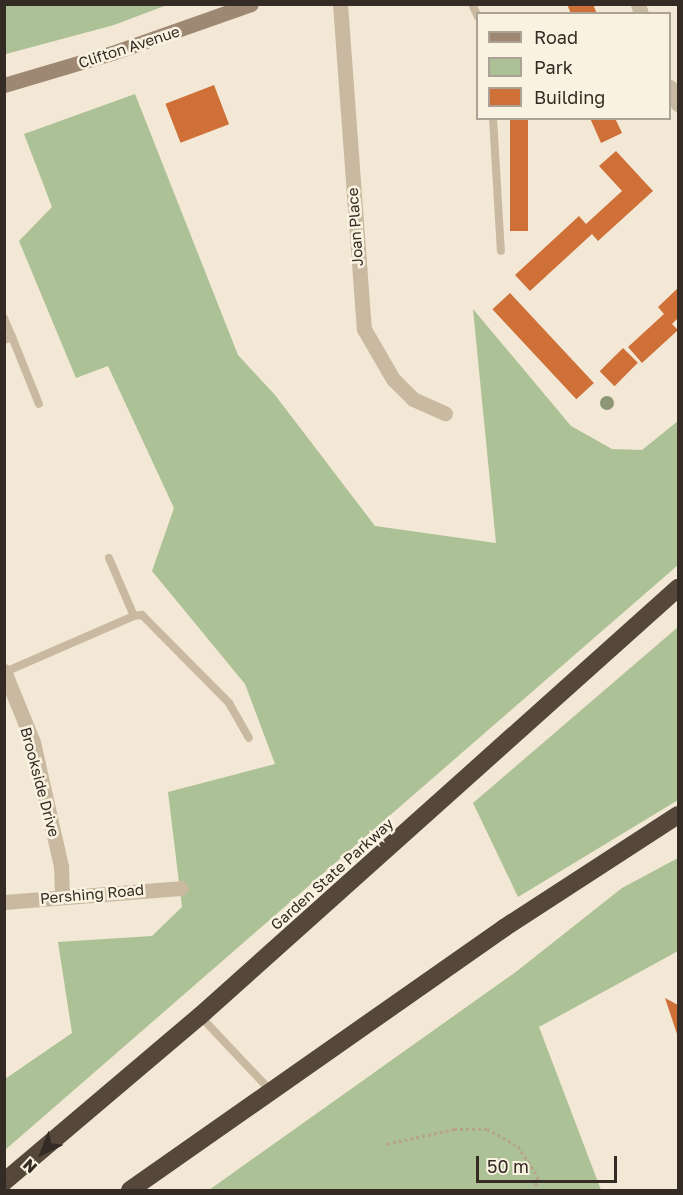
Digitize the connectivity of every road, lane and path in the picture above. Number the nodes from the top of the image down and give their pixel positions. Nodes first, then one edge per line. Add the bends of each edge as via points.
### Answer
1 (251, 4) edge
2 (340, 4) edge
3 (4, 85) edge
4 (494, 120) edge
5 (501, 251) dead end
6 (4, 318) edge
7 (8, 339) edge
8 (39, 404) dead end
9 (445, 413) dead end
10 (109, 558) dead end
11 (678, 588) edge
12 (135, 616) junction
13 (5, 671) edge
14 (249, 738) dead end
15 (678, 815) edge
16 (180, 888) dead end
17 (62, 896) junction
18 (4, 902) edge
19 (200, 1016) junction
20 (271, 1091) junction
21 (387, 1144) dead end
22 (4, 1182) edge
23 (130, 1191) edge
24 (534, 1191) edge

1 - 3 main road, Clifton Avenue via 112,53
2 - 9 street, Joan Place via 364,329 393,379 413,399
4 - 5 lane
6 - 7 lane
7 - 8 lane
10 - 12 lane
11 - 19 highway, Garden State Parkway
12 - 13 lane
12 - 14 lane via 142,615 229,704
13 - 17 street, Brookside Drive via 33,742 59,855
15 - 20 highway via 494,934
16 - 17 street, Pershing Road
17 - 18 street, Pershing Road
19 - 20 lane
19 - 22 highway, Garden State Parkway
20 - 23 highway
21 - 24 path via 454,1129 487,1129 518,1146 538,1177

